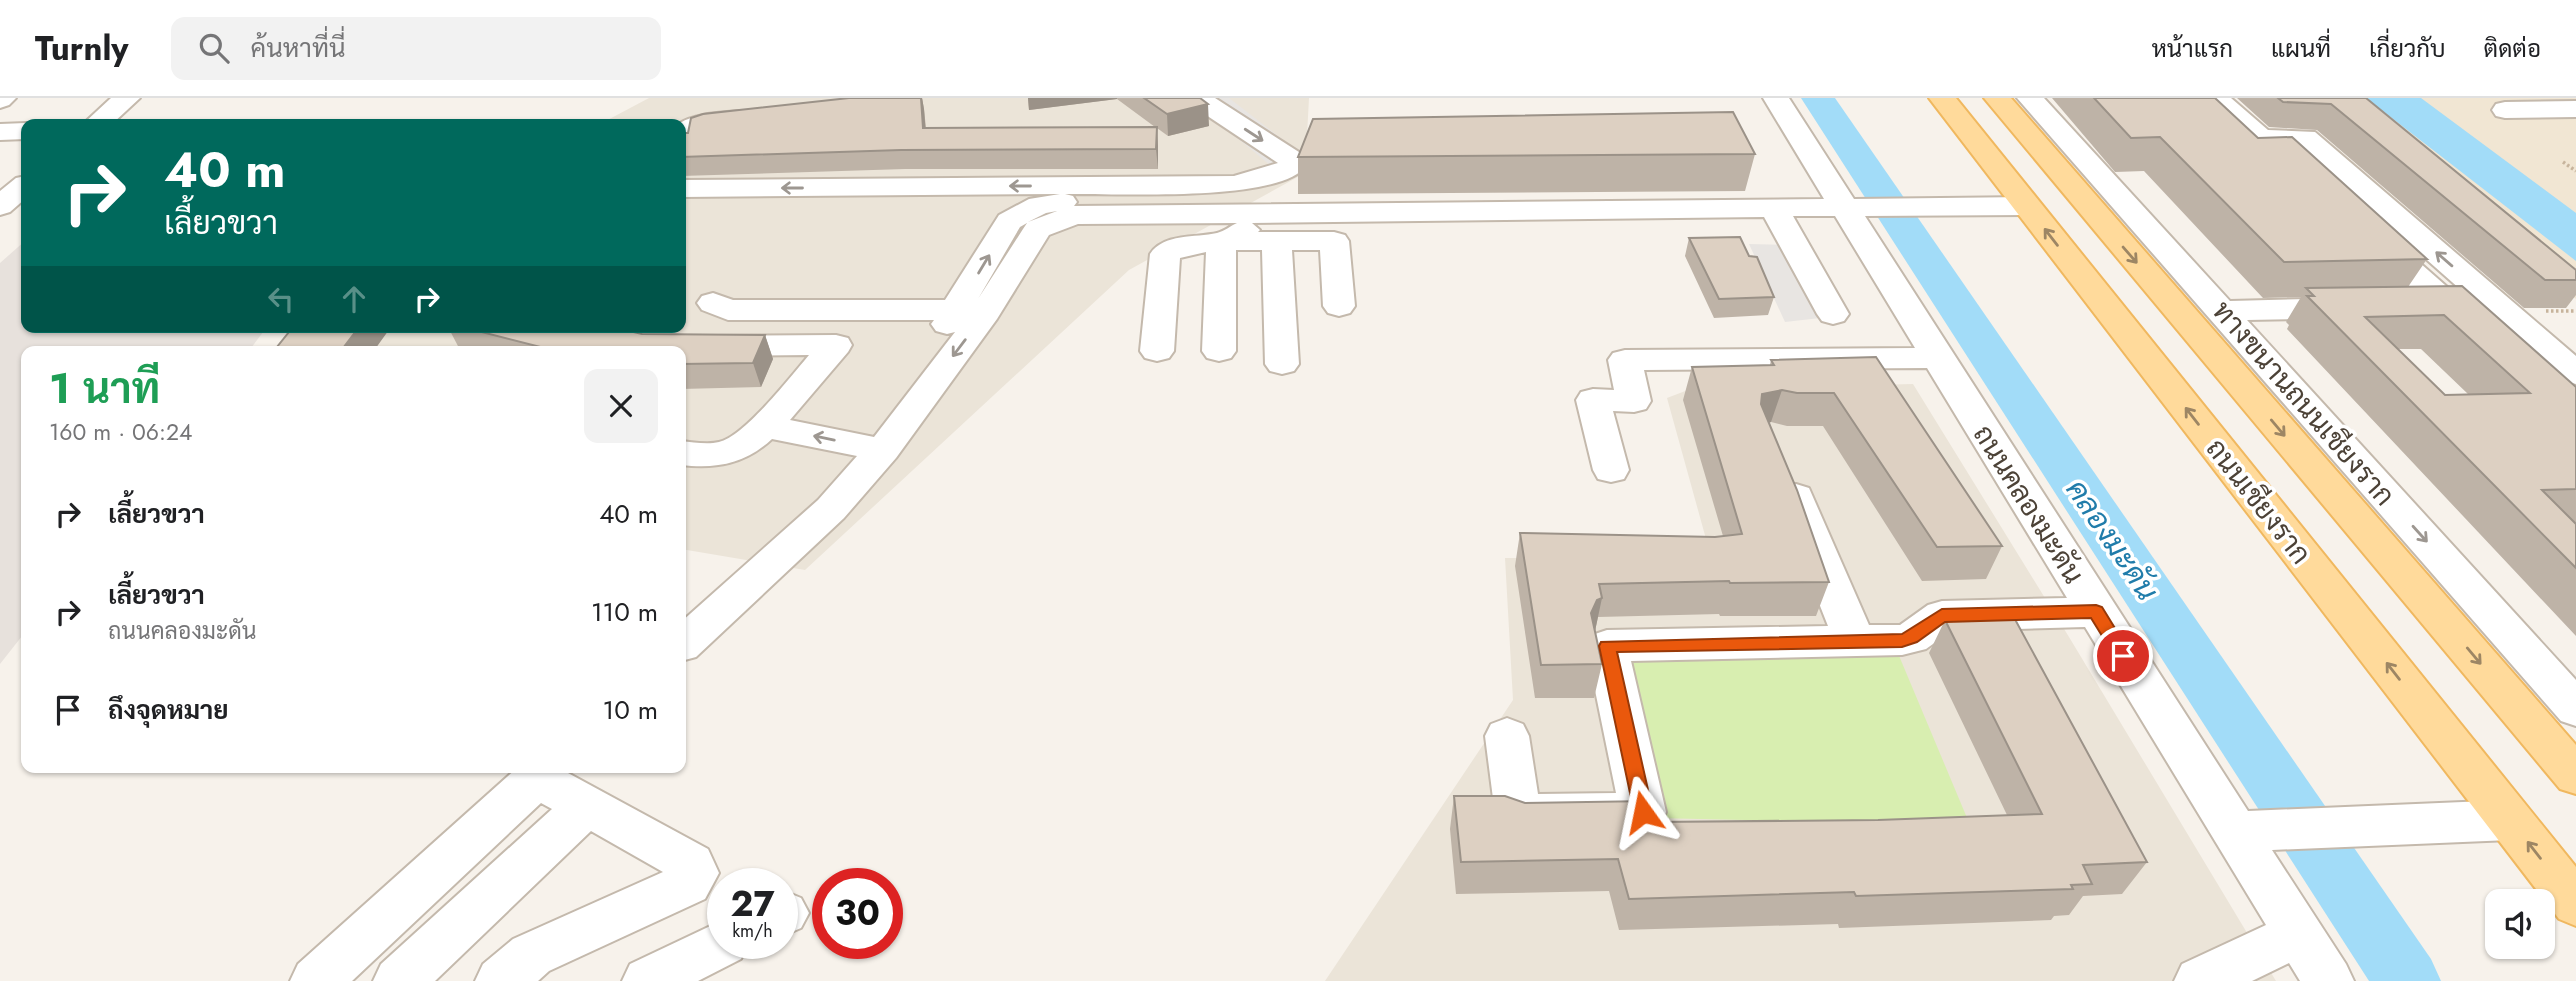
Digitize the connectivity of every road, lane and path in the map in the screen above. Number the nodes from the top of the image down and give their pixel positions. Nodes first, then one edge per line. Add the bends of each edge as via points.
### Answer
1 (127, 98) edge
2 (1197, 98) edge
3 (1776, 98) edge
4 (1942, 98) edge
5 (1997, 98) edge
6 (2013, 98) edge
7 (2030, 98) edge
8 (2041, 98) edge
9 (2216, 98) edge
10 (2576, 109) edge
11 (2505, 110) dead end
12 (770, 116) edge
13 (102, 119) edge
14 (686, 129) edge
15 (21, 131) edge
16 (0, 132) edge
17 (2260, 138) junction
18 (2563, 162) dead end
19 (2054, 166) junction
20 (2576, 171) edge
21 (2097, 172) junction
22 (21, 188) edge
23 (686, 188) edge
24 (2320, 191) edge
25 (1845, 202) junction
26 (0, 206) edge
27 (2027, 206) junction
28 (1072, 208) junction
29 (1773, 208) junction
30 (1235, 210) junction
31 (1009, 221) junction
32 (2360, 226) edge
33 (1038, 229) junction
34 (1277, 242) junction
35 (713, 303) dead end
36 (2495, 304) junction
37 (1339, 306) dead end
38 (2450, 306) junction
39 (2239, 310) junction
40 (1833, 314) dead end
41 (969, 315) junction
42 (2489, 340) edge
43 (2576, 340) edge
44 (2541, 344) junction
45 (688, 345) edge
46 (1157, 351) dead end
47 (1219, 351) dead end
48 (1938, 358) junction
49 (1282, 364) dead end
50 (2576, 374) edge
51 (773, 416) junction
52 (879, 438) junction
53 (686, 454) edge
54 (1782, 462) edge
55 (1611, 470) dead end
56 (2096, 612) junction
57 (686, 641) edge
58 (1855, 641) junction
59 (2576, 709) edge
60 (1507, 736) dead end
61 (542, 773) edge
62 (2576, 776) edge
63 (587, 806) junction
64 (2510, 820) junction
65 (2244, 831) junction
66 (2576, 904) edge
67 (2297, 934) junction
68 (707, 951) edge
69 (316, 981) edge
70 (399, 981) edge
71 (501, 981) edge
72 (648, 981) edge
73 (2200, 981) edge
74 (2328, 981) edge

1 - 13 street
2 -> 30 street via 1292,160 1292,166
3 - 25 street, ถนนคลองมะดัน
4 - 27 main road, ถนนเชียงราก
5 - 19 main road
6 - 19 main road
7 - 21 street, ทางขนานถนนเชียงราก
8 - 21 street via 2107,171
9 - 17 street
10 - 11 street
12 - 14 street
15 - 16 street
17 - 24 street
36 -> 17 street via 2305,138
18 - 20 path
19 -> 62 main road
21 - 39 street, ทางขนานถนนเชียงราก
22 - 26 street
30 -> 23 street
25 - 27 street
25 - 29 street
25 - 30 street
25 - 48 street, ถนนคลองมะดัน
64 -> 27 main road, ถนนเชียงราก
28 - 30 street
28 - 31 street via 1040,205
28 - 33 street
29 - 30 street
29 - 40 street
30 - 34 street
30 - 46 street via 1165,254
30 - 47 street
31 - 33 street
41 -> 31 street
32 - 38 street
33 - 41 street
34 - 37 street via 1334,241
34 - 49 street
35 - 41 street via 728,310
36 - 38 street
36 - 44 street
38 - 39 street
38 - 42 street
39 -> 59 street, ทางขนานถนนเชียงราก
41 - 52 street
43 - 44 street
44 - 50 street
45 - 51 street via 836,345
48 - 55 street via 1626,360 1634,401 1593,400
48 - 56 street, ถนนคลองมะดัน
51 - 52 street
51 - 53 street via 736,450 709,456
52 - 57 street via 831,509
54 - 58 street
56 - 58 street via 1942,615 1911,638
56 - 65 street, ถนนคลองมะดัน
58 - 60 street via 1607,646 1643,812 1518,814
61 - 63 street
61 - 69 street
63 - 70 street
63 - 71 street via 691,864 695,873 688,884 531,955
64 - 65 street
66 -> 64 main road, ถนนเชียงราก
65 - 67 street, ถนนคลองมะดัน
67 - 73 street
67 - 74 street, ถนนคลองมะดัน
68 - 72 street

